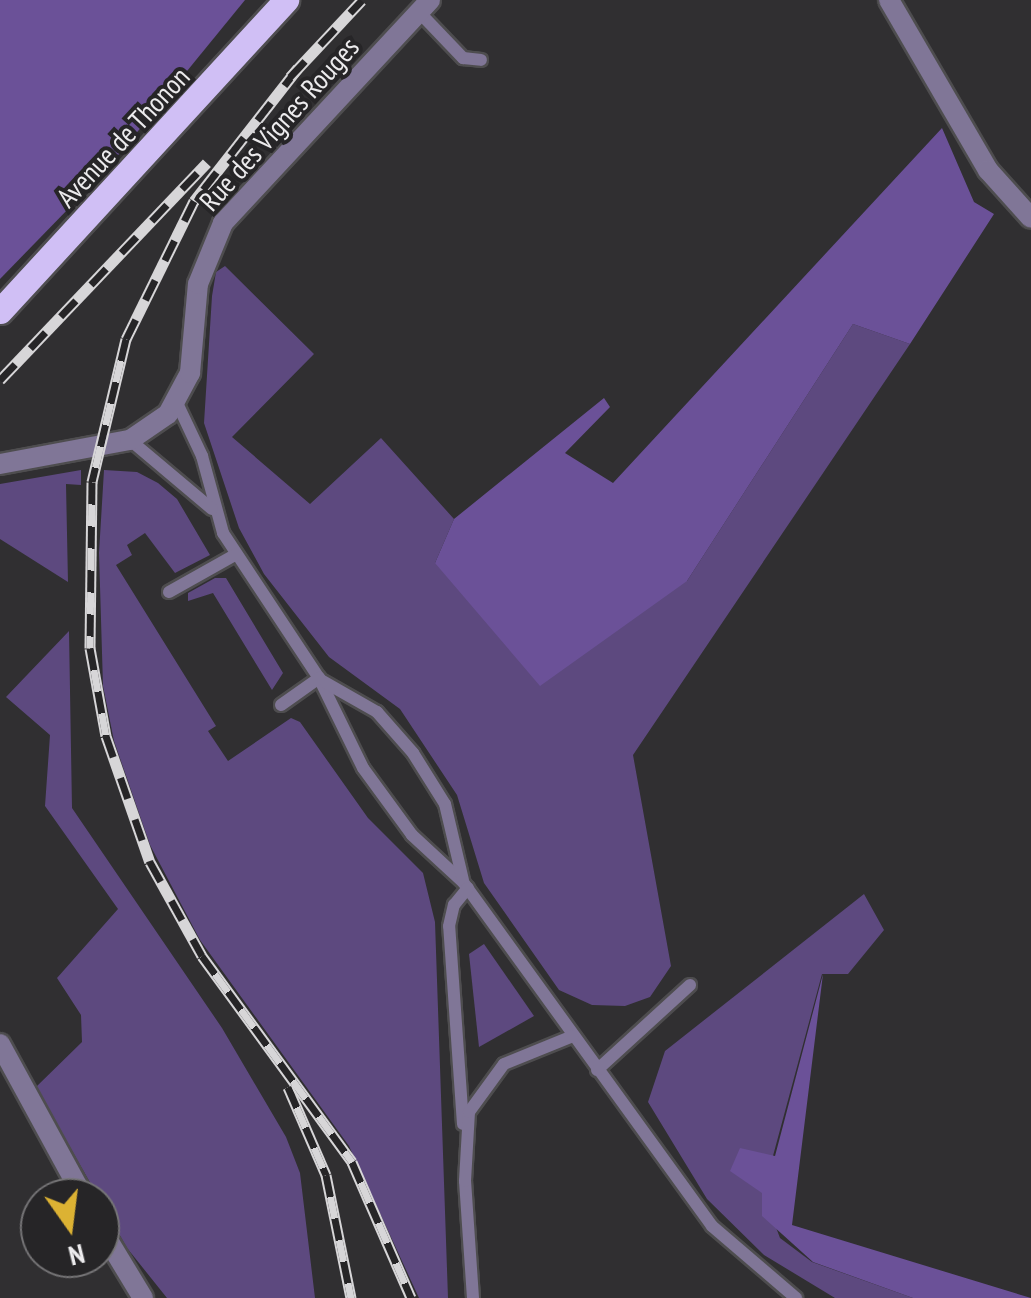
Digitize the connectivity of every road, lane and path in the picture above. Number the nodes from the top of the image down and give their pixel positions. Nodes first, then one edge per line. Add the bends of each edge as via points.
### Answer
1 (286, 0) edge
2 (889, 0) edge
3 (424, 6) edge
4 (481, 60) dead end
5 (1031, 218) edge
6 (0, 311) edge
7 (177, 402) junction
8 (130, 440) junction
9 (0, 464) edge
10 (212, 510) junction
11 (235, 555) junction
12 (170, 592) dead end
13 (319, 678) junction
14 (280, 705) dead end
15 (465, 885) junction
16 (690, 985) dead end
17 (573, 1036) junction
18 (0, 1044) edge
19 (597, 1070) junction
20 (465, 1142) junction
21 (73, 1178) edge
22 (120, 1259) edge
23 (144, 1298) edge
24 (472, 1298) edge
25 (796, 1298) edge

1 - 6 main road, Avenue de Thonon
2 - 5 street via 988,170
3 - 4 lane via 464,58
3 - 7 street, Rue des Vignes Rouges via 222,222 202,266 190,373
7 - 8 street via 158,426
7 - 10 lane via 202,456
8 - 9 street
8 - 10 lane
10 - 11 lane
11 - 12 lane
11 - 13 lane
13 - 14 lane
13 - 15 lane via 343,738 388,804
13 - 15 lane via 377,712 413,753 445,804
15 - 17 lane
15 - 20 lane via 449,926
16 - 19 lane
17 - 19 lane
17 - 20 lane via 516,1056 492,1074 475,1098
18 - 21 street
19 - 25 lane via 722,1238
20 - 24 lane
22 - 23 street

